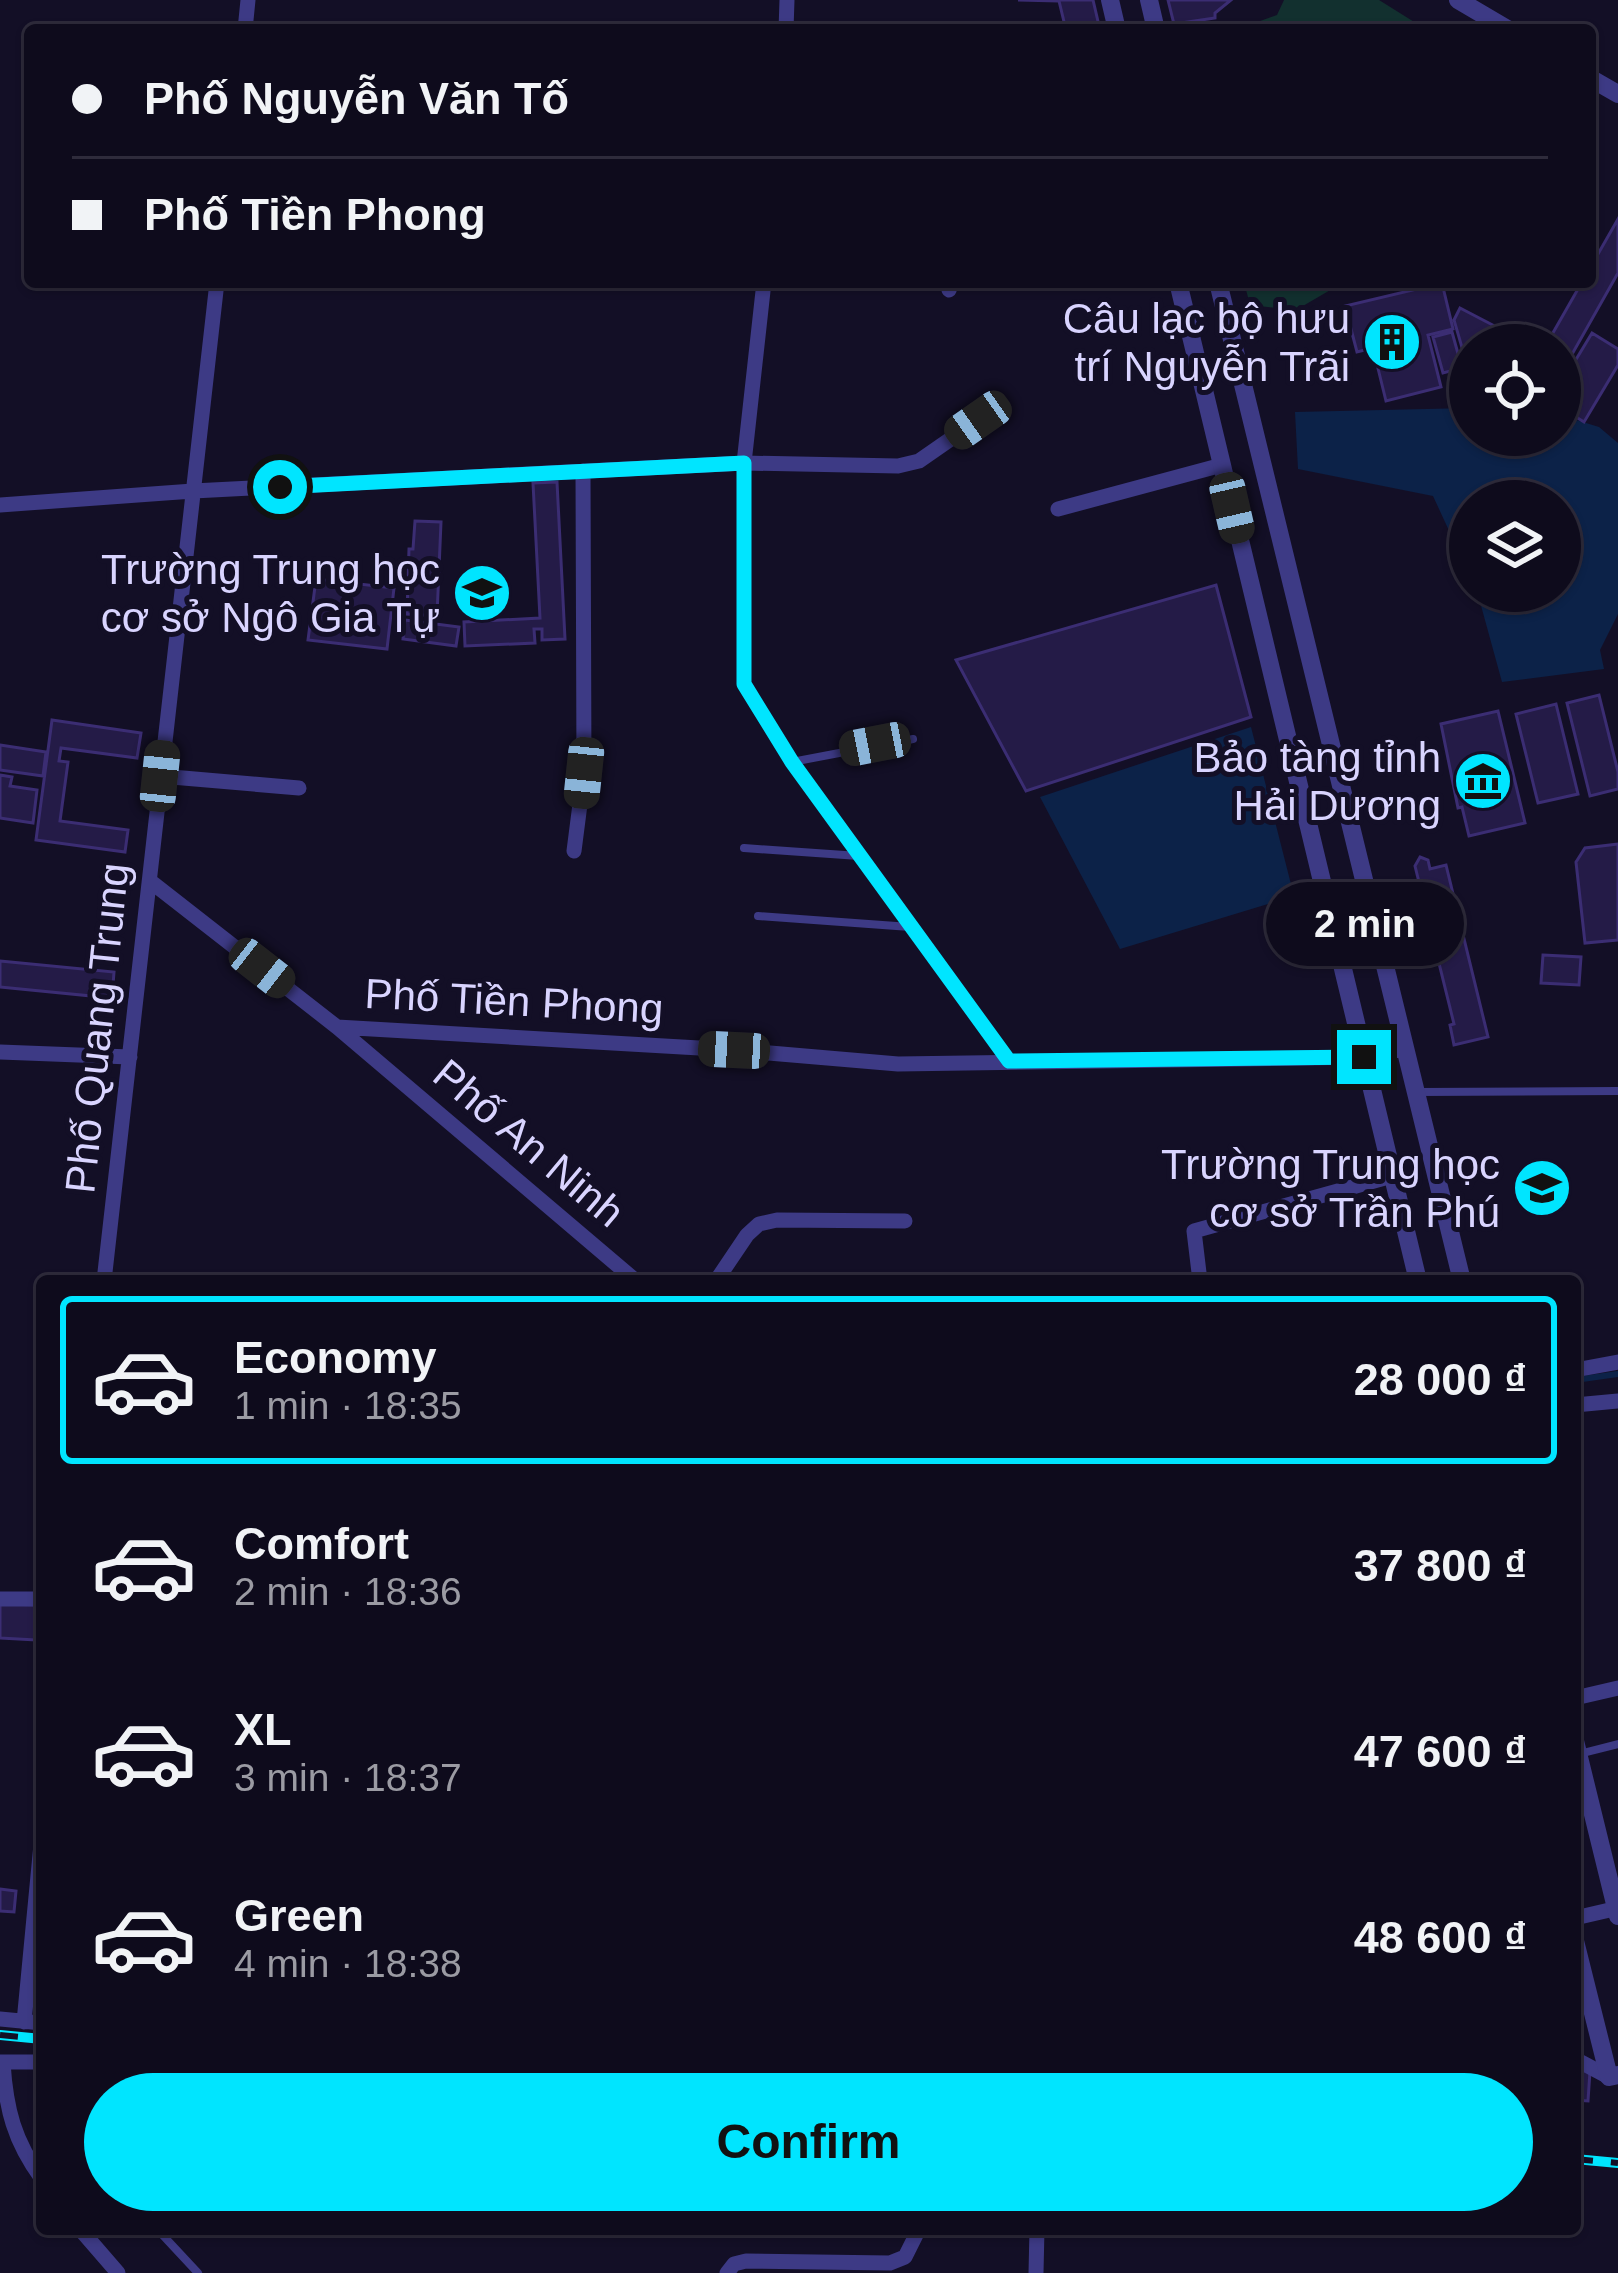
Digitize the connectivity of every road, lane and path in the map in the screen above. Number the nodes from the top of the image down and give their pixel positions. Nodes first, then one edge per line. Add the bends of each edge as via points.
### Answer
1 (1458, 0) edge
2 (1499, 24) edge
3 (216, 288) edge
4 (763, 288) edge
5 (1179, 288) edge
6 (1219, 288) edge
7 (1237, 359) junction
8 (1198, 366) junction
9 (978, 420) dead end
10 (744, 463) junction
11 (1222, 465) junction
12 (583, 471) junction
13 (194, 491) junction
14 (0, 506) edge
15 (1058, 509) dead end
16 (913, 739) dead end
17 (792, 762) junction
18 (160, 776) junction
19 (298, 788) dead end
20 (1344, 800) junction
21 (1304, 810) junction
22 (744, 848) dead end
23 (574, 851) dead end
24 (860, 856) junction
25 (150, 880) junction
26 (758, 916) dead end
27 (912, 927) junction
28 (337, 1027) junction
29 (1406, 1048) junction
30 (0, 1052) edge
31 (130, 1057) junction
32 (1364, 1057) junction
33 (1009, 1061) junction
34 (1618, 1091) edge
35 (1416, 1092) junction
36 (1392, 1176) junction
37 (905, 1221) dead end
38 (105, 1275) edge
39 (629, 1275) edge
40 (721, 1275) edge
41 (1199, 1275) edge
42 (1417, 1275) edge
43 (1461, 1275) edge
44 (1618, 1362) edge
45 (1581, 1369) edge
46 (1618, 1401) edge
47 (1581, 1404) edge
48 (0, 1599) edge
49 (36, 1599) edge
50 (1618, 1688) edge
51 (1581, 1697) edge
52 (1618, 1744) edge
53 (1581, 1748) edge
54 (1581, 1764) edge
55 (36, 1897) edge
56 (1617, 1911) edge
57 (1581, 1917) edge
58 (1581, 1962) edge
59 (0, 2019) edge
60 (24, 2022) junction
61 (36, 2023) edge
62 (2, 2062) edge
63 (36, 2062) edge
64 (1581, 2062) edge
65 (1613, 2076) edge
66 (36, 2171) edge
67 (85, 2235) edge
68 (163, 2235) edge
69 (916, 2235) edge
70 (1037, 2235) edge
71 (118, 2273) edge
72 (199, 2273) edge
73 (728, 2273) edge
74 (1036, 2273) edge

1 - 2 street
3 - 13 street, Phố Quang Trung
4 - 10 street
5 - 8 street
6 - 7 street
7 - 8 street
7 - 20 street
8 - 11 street
9 - 10 street via 909,464
10 - 12 street
10 - 17 lane via 744,684
11 - 15 street
11 - 21 street
12 - 13 street
12 - 23 street via 584,773
13 - 14 street
13 - 18 street, Phố Quang Trung
16 - 17 lane
17 - 24 lane
18 - 19 street
18 - 25 street, Phố Quang Trung
20 - 21 street
20 - 29 street
21 - 32 street
22 - 24 lane
24 - 27 lane
25 - 28 street, Phố An Ninh
25 - 31 street, Phố Quang Trung
26 - 27 lane
27 - 33 lane
28 - 33 street, Phố Tiền Phong via 898,1064
28 - 39 street, Phố An Ninh
29 - 32 street, Phố Tiền Phong
29 - 35 street
30 - 31 street
31 - 38 street, Phố Quang Trung
32 - 33 street, Phố Tiền Phong
32 - 36 street
34 - 35 lane
35 - 43 street
36 - 41 street via 1194,1231
36 - 42 street
37 - 40 street via 759,1224
44 - 45 street
46 - 47 street
48 - 49 street
50 - 51 street
52 - 53 lane
54 - 56 street
55 - 60 street
56 - 57 street
58 - 65 street
59 - 60 street
60 - 61 street
62 - 63 street
62 - 66 street via 6,2108
64 - 65 street
67 - 71 street
68 - 72 lane
69 - 73 street via 905,2258 890,2264 746,2261
70 - 74 street

